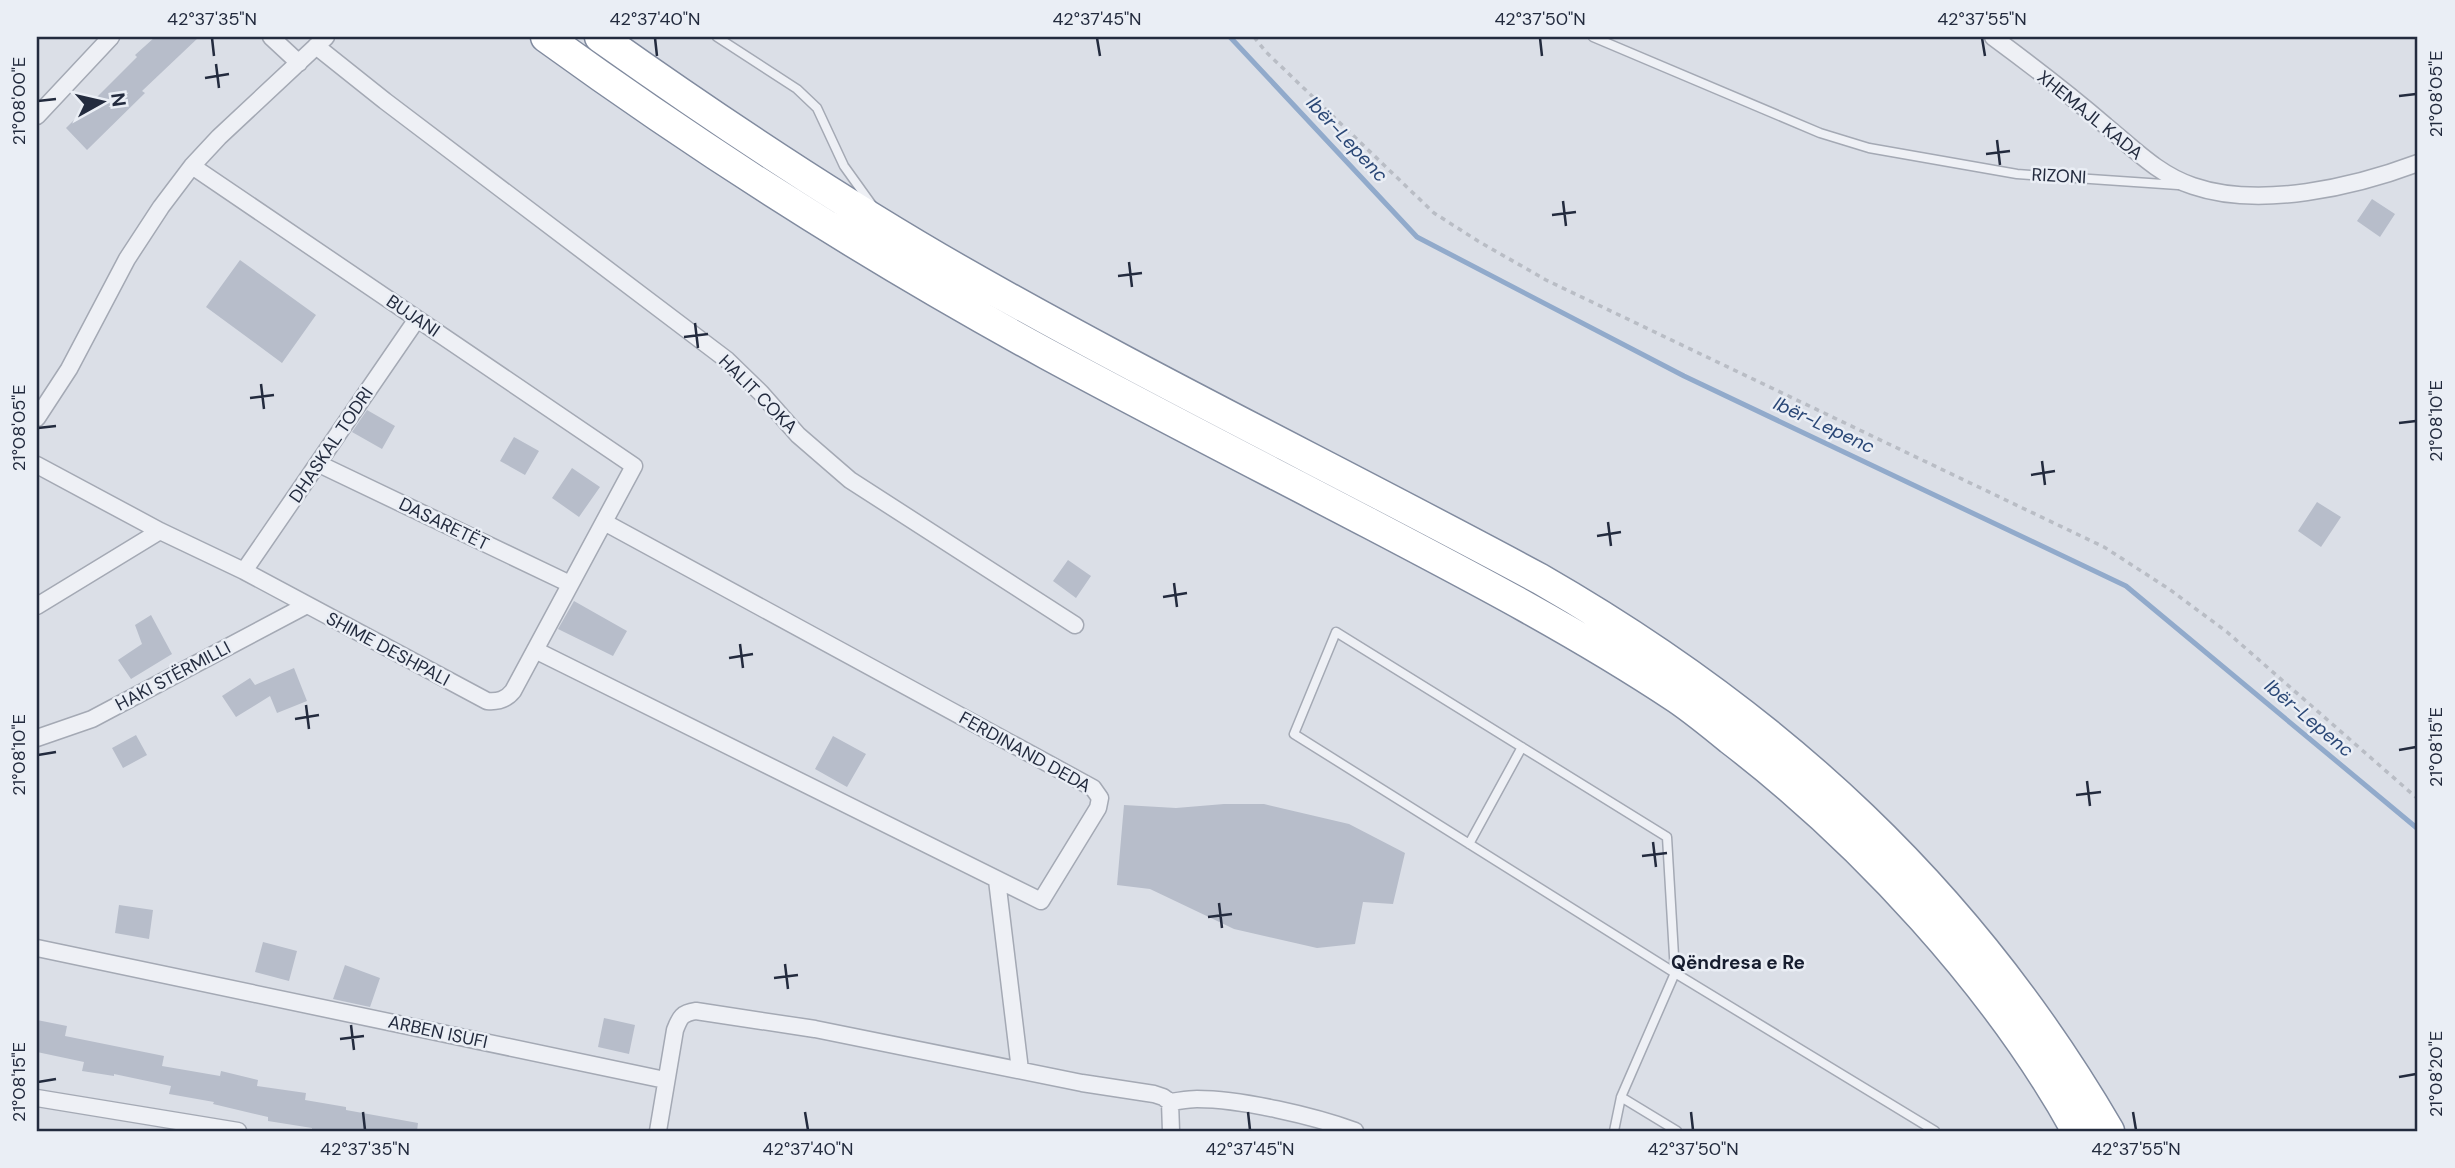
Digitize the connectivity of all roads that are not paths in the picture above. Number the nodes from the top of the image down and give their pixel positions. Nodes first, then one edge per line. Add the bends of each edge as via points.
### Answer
1 (111, 37) edge
2 (271, 37) edge
3 (545, 37) edge
4 (600, 37) edge
5 (717, 37) edge
6 (1593, 37) edge
7 (1993, 37) edge
8 (321, 42) edge
9 (299, 63) junction
10 (37, 116) edge
11 (2418, 163) edge
12 (192, 166) junction
13 (2192, 186) junction
14 (888, 227) junction
15 (418, 319) junction
16 (42, 397) edge
17 (37, 418) edge
18 (319, 464) junction
19 (37, 465) edge
20 (634, 466) joint
21 (604, 522) junction
22 (160, 531) junction
23 (244, 571) junction
24 (570, 584) junction
25 (37, 606) edge
26 (305, 606) junction
27 (1075, 625) dead end
28 (535, 650) junction
29 (37, 738) edge
30 (1522, 747) junction
31 (1469, 844) junction
32 (997, 880) junction
33 (37, 948) edge
34 (1675, 973) junction
35 (1020, 1070) junction
36 (665, 1080) junction
37 (1621, 1097) junction
38 (37, 1098) edge
39 (1170, 1102) junction
40 (238, 1131) edge
41 (658, 1131) edge
42 (1171, 1131) edge
43 (1355, 1131) edge
44 (1614, 1131) edge
45 (1677, 1131) edge
46 (1935, 1131) edge
47 (2077, 1131) edge
48 (2109, 1131) edge

1 - 10 street
2 - 9 street
3 - 47 highway via 789,203 922,284 1529,608 1680,700 1772,771 1902,897 1991,1003
4 - 14 highway
5 - 14 lane via 797,89 817,108 844,166
6 - 13 lane, RIZONI via 1820,133 1869,148 2017,174
7 - 13 street, XHEMAJL KADA via 2151,164
8 - 9 street
8 - 27 street, HALIT COKA via 385,101 727,360 798,435 850,480
9 - 12 street
11 - 13 street, RIZONI via 2335,187 2283,195 2219,194
12 - 15 street, BUJANI
12 - 16 street via 127,259 69,369
14 - 48 highway via 1072,333 1540,579 1698,679 1835,790 1916,871 2015,988
15 - 18 street, DHASKAL TODRI
15 - 20 street, BUJANI
16 - 17 street
18 - 23 street, DHASKAL TODRI
18 - 24 street, DASARETËT
19 - 22 street, SHIME DESHPALI
20 - 21 street, SHIME DESHPALI
21 - 24 street, SHIME DESHPALI
21 - 32 street, FERDINAND DEDA via 1098,793 1098,808 1041,901
22 - 23 street, SHIME DESHPALI
22 - 25 street
23 - 26 street, SHIME DESHPALI
24 - 28 street, SHIME DESHPALI
26 - 28 street, SHIME DESHPALI via 487,701 508,697
26 - 29 street, HAKI STËRMILLI via 92,719
28 - 32 street, FERDINAND DEDA
30 - 31 lane
30 - 31 lane via 1336,632 1294,734
30 - 34 lane via 1667,837
31 - 34 lane
32 - 35 street
33 - 36 street, ARBEN ISUFI
34 - 37 lane
34 - 46 lane
35 - 36 street via 696,1011 680,1017
35 - 39 street via 1154,1094
36 - 41 street
37 - 44 lane
37 - 45 lane
38 - 40 street
39 - 42 street
39 - 43 street via 1196,1098 1245,1104

